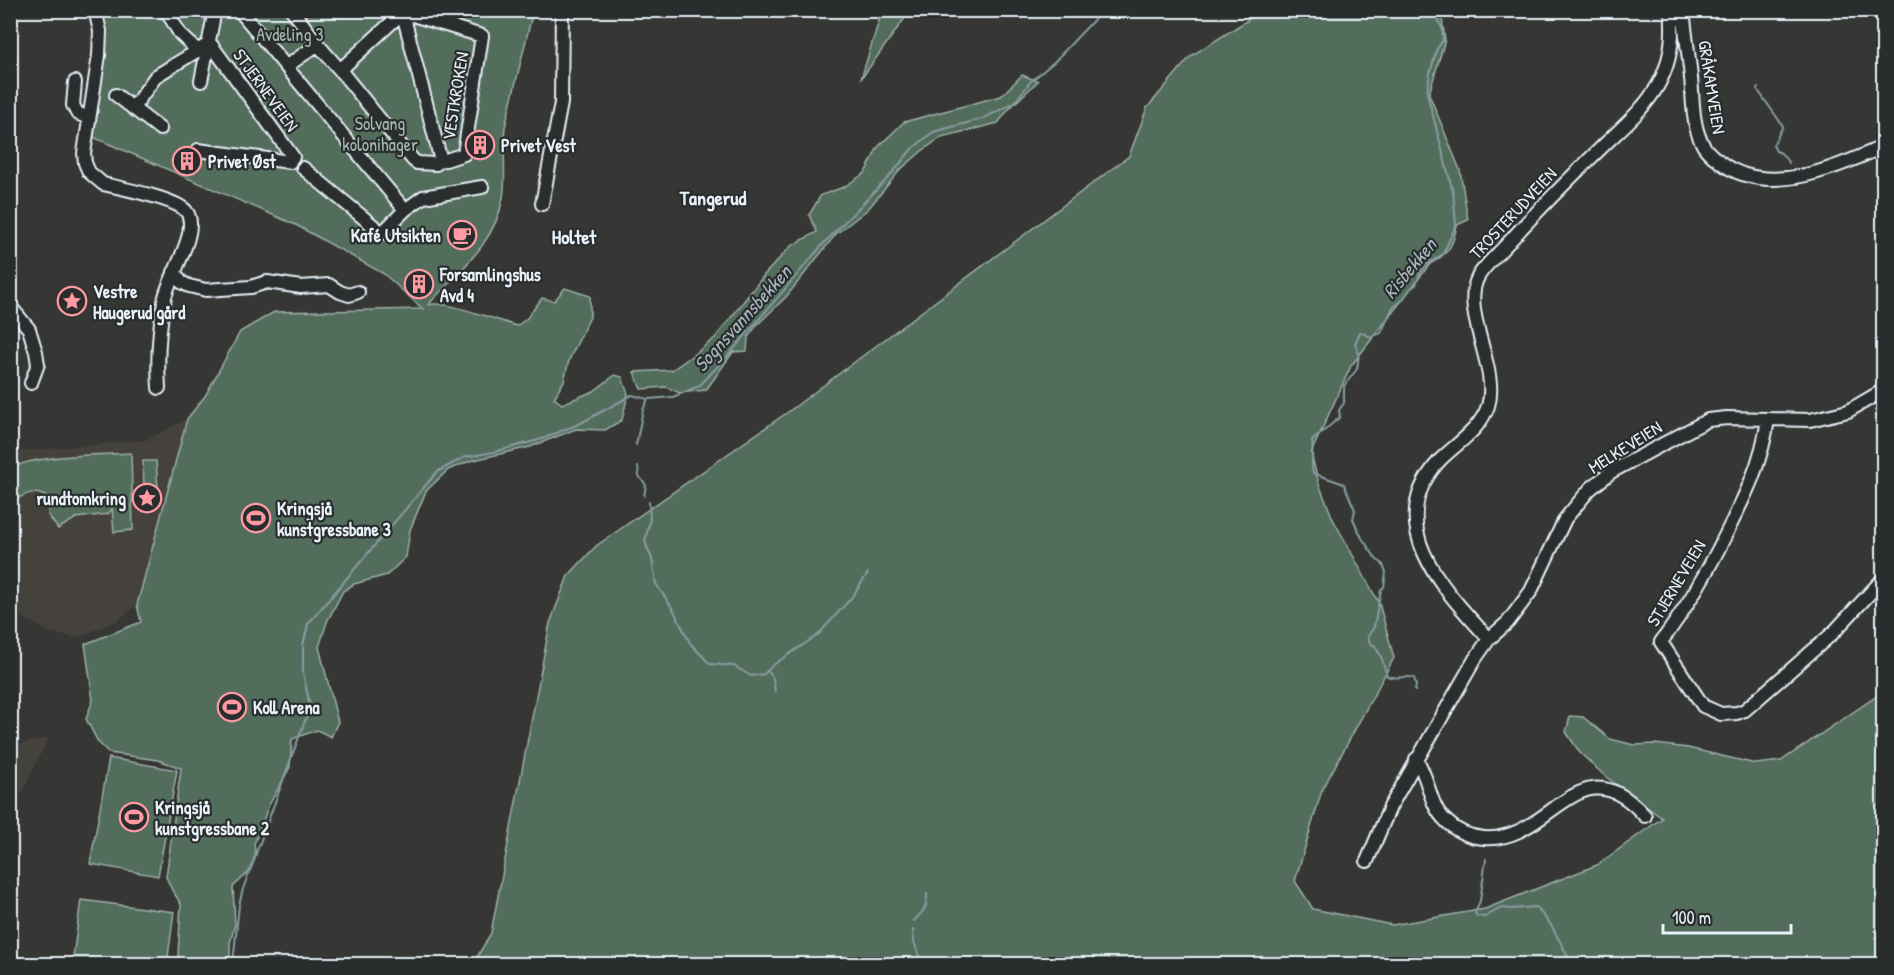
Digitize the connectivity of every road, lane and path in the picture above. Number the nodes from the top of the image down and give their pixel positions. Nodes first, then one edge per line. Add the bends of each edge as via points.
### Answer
1 (95, 10) edge
2 (166, 10) edge
3 (215, 10) edge
4 (239, 10) edge
5 (292, 10) edge
6 (562, 10) edge
7 (403, 11) edge
8 (1680, 15) edge
9 (210, 43) junction
10 (320, 47) junction
11 (197, 50) junction
12 (287, 66) junction
13 (340, 70) junction
14 (201, 81) dead end
15 (75, 82) dead end
16 (116, 95) dead end
17 (133, 108) junction
18 (88, 118) junction
19 (159, 129) dead end
20 (1884, 146) edge
21 (198, 150) dead end
22 (292, 160) junction
23 (441, 161) junction
24 (482, 187) dead end
25 (542, 204) dead end
26 (405, 210) junction
27 (174, 272) junction
28 (358, 292) dead end
29 (10, 306) edge
30 (31, 383) dead end
31 (159, 388) dead end
32 (1884, 390) edge
33 (1768, 420) junction
34 (1884, 578) edge
35 (1489, 639) junction
36 (1416, 759) junction
37 (1645, 816) dead end
38 (1367, 861) dead end

1 - 18 street via 100,43
2 - 11 street via 180,34
3 - 9 street
4 - 12 street
5 - 10 street
6 - 25 street via 561,103
7 - 13 street
7 - 23 street
7 - 23 street, VESTKROKEN via 482,36 464,154
8 - 20 street, GRÅKAMVEIEN via 1699,136 1726,167 1757,178 1794,177 1841,165
8 - 35 street, TROSTERUDVEIEN via 1667,64 1653,94 1541,206 1477,278 1473,302 1491,395 1476,428 1426,477 1415,520 1424,556 1434,573
9 - 11 street
9 - 14 street
9 - 22 street, STJERNEVEIEN
10 - 12 street
10 - 13 street
11 - 17 street via 156,76
12 - 26 street
13 - 23 street via 413,160
15 - 18 street via 73,105 76,113
16 - 17 street
17 - 19 street
18 - 27 street via 85,164 95,179 185,209 190,231
21 - 22 street
22 - 26 street via 290,167 295,171 303,168 382,232
24 - 26 street via 423,197
27 - 28 street via 181,282 207,290 267,282 301,287 329,285 340,292
27 - 31 street via 160,328
29 - 30 street via 29,328 36,352 39,364
32 - 33 street, MELKEVEIEN via 1836,415 1810,420
33 - 34 street, STJERNEVEIEN via 1762,455 1743,500 1693,598 1661,642 1704,706 1721,714 1745,710 1833,633
33 - 35 street, MELKEVEIEN via 1708,420 1611,472 1590,489 1565,519 1531,591 1508,622
35 - 36 street, MELKEVEIEN
36 - 37 street via 1439,813 1451,826 1471,836 1510,836 1589,788 1624,796
36 - 38 street, MELKEVEIEN

